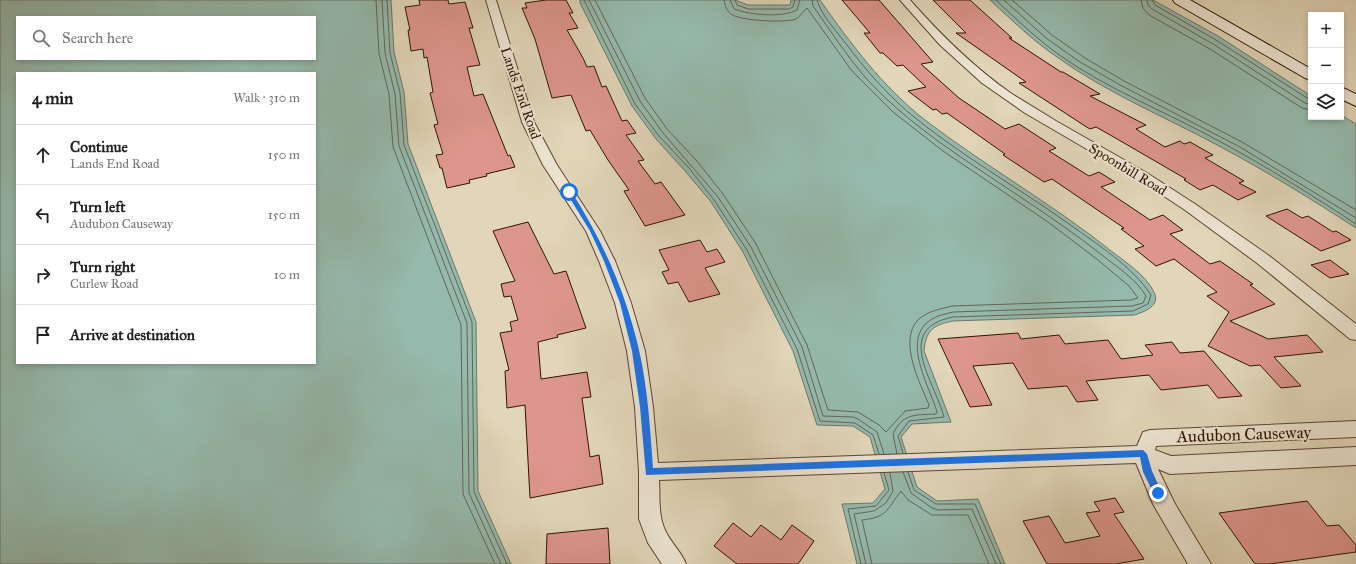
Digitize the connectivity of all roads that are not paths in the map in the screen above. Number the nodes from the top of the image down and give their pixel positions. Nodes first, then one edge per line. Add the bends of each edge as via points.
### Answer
1 (491, 0) edge
2 (905, 0) edge
3 (1180, 0) edge
4 (1308, 73) edge
5 (1344, 94) edge
6 (1356, 101) edge
7 (1356, 334) edge
8 (1356, 429) edge
9 (1143, 454) junction
10 (1356, 456) edge
11 (649, 472) junction
12 (675, 564) edge
13 (1200, 564) edge

1 - 11 street, Lands End Road via 535,138 593,231 623,303 636,351
2 - 7 street, Spoonbill Road via 946,45 986,80 1018,103 1116,160 1200,214 1252,250
3 - 4 main road
5 - 6 main road
8 - 9 street, Audubon Causeway via 1150,438
9 - 10 street, Audubon Causeway via 1170,465
9 - 11 street, Audubon Causeway
9 - 13 street via 1147,472
11 - 12 street, Lands End Road via 650,519 656,536

